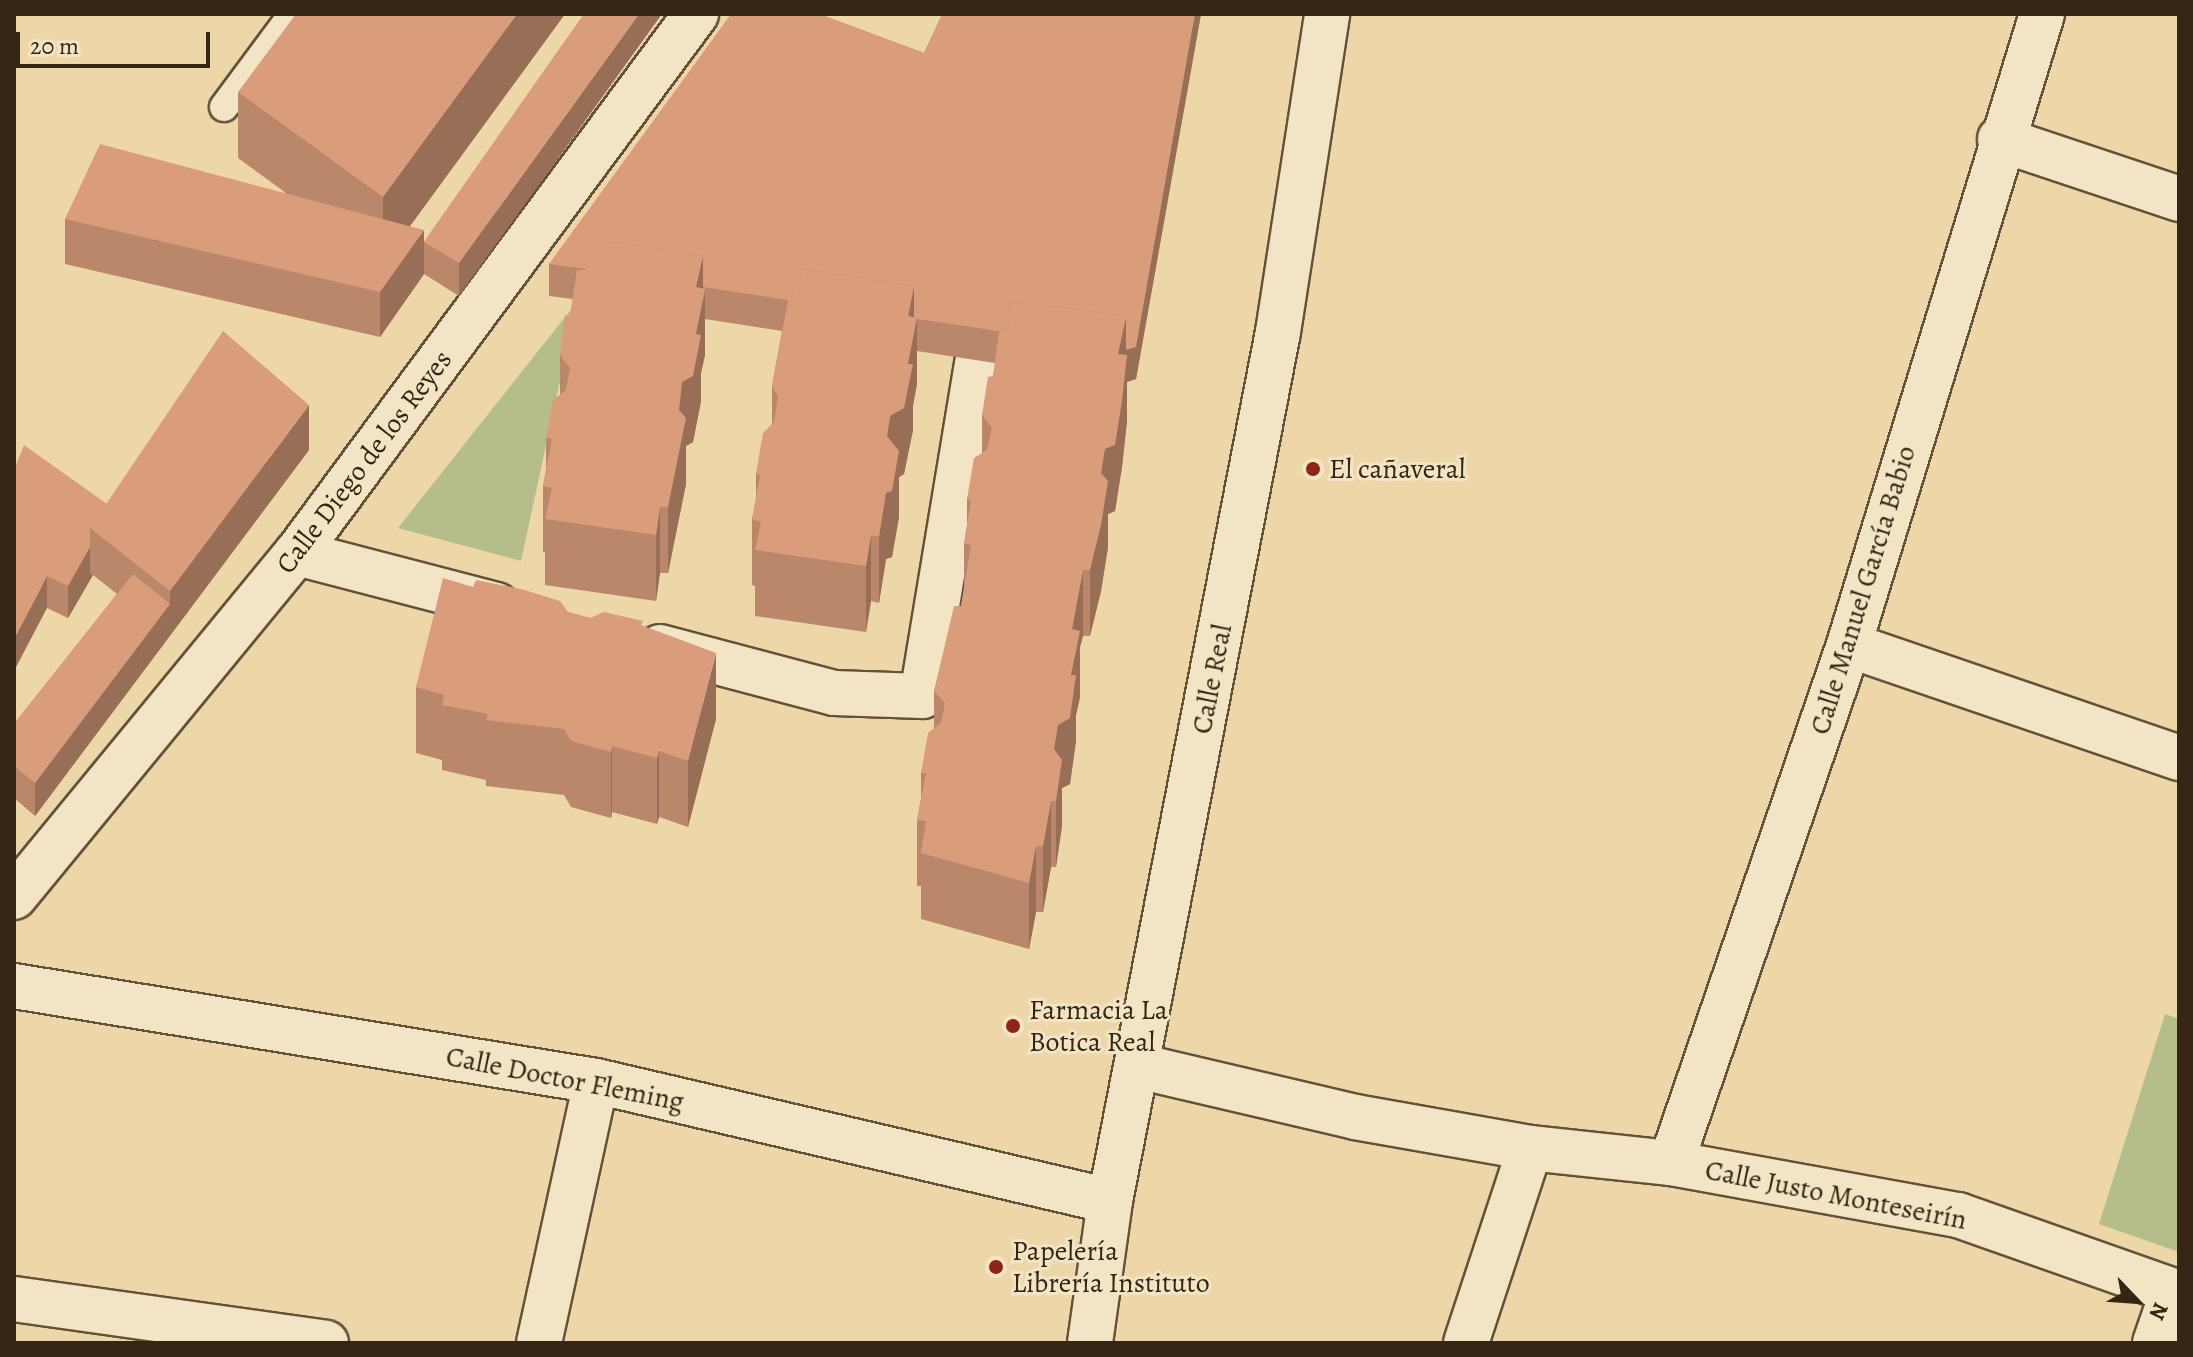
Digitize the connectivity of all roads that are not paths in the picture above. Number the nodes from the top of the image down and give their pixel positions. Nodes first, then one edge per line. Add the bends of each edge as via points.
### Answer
1 (293, 14) edge
2 (696, 14) edge
3 (1327, 14) edge
4 (2033, 17) edge
5 (224, 107) dead end
6 (2000, 139) junction
7 (2179, 199) edge
8 (977, 362) dead end
9 (297, 553) junction
10 (529, 613) edge
11 (622, 637) edge
12 (1849, 645) junction
13 (2179, 758) edge
14 (14, 897) edge
15 (14, 986) edge
16 (1138, 1066) junction
17 (596, 1081) junction
18 (1530, 1148) junction
19 (1671, 1163) junction
20 (1110, 1201) junction
21 (2176, 1292) edge
22 (14, 1299) edge
23 (326, 1343) edge
24 (539, 1343) edge
25 (1090, 1343) edge
26 (1466, 1343) edge
27 (2155, 1343) edge

1 - 5 lane
2 - 9 street, Calle Diego de los Reyes
3 - 16 street, Calle Real via 1278,332
4 - 6 street, Calle Manuel García Babio
6 - 7 street
6 - 12 street, Calle Manuel García Babio
8 - 11 street via 922,696 834,693
9 - 10 street
9 - 14 street, Calle Diego de los Reyes
12 - 13 street
12 - 19 street, Calle Manuel García Babio
15 - 17 street, Calle Doctor Fleming
16 - 18 street, Calle Justo Monteseirín via 1355,1117
16 - 20 street, Calle Real
17 - 20 street, Calle Doctor Fleming
17 - 24 street
18 - 19 street, Calle Justo Monteseirín
18 - 26 street
19 - 21 street, Calle Justo Monteseirín via 1958,1215
20 - 25 street, Calle Real
21 - 27 street
22 - 23 street

